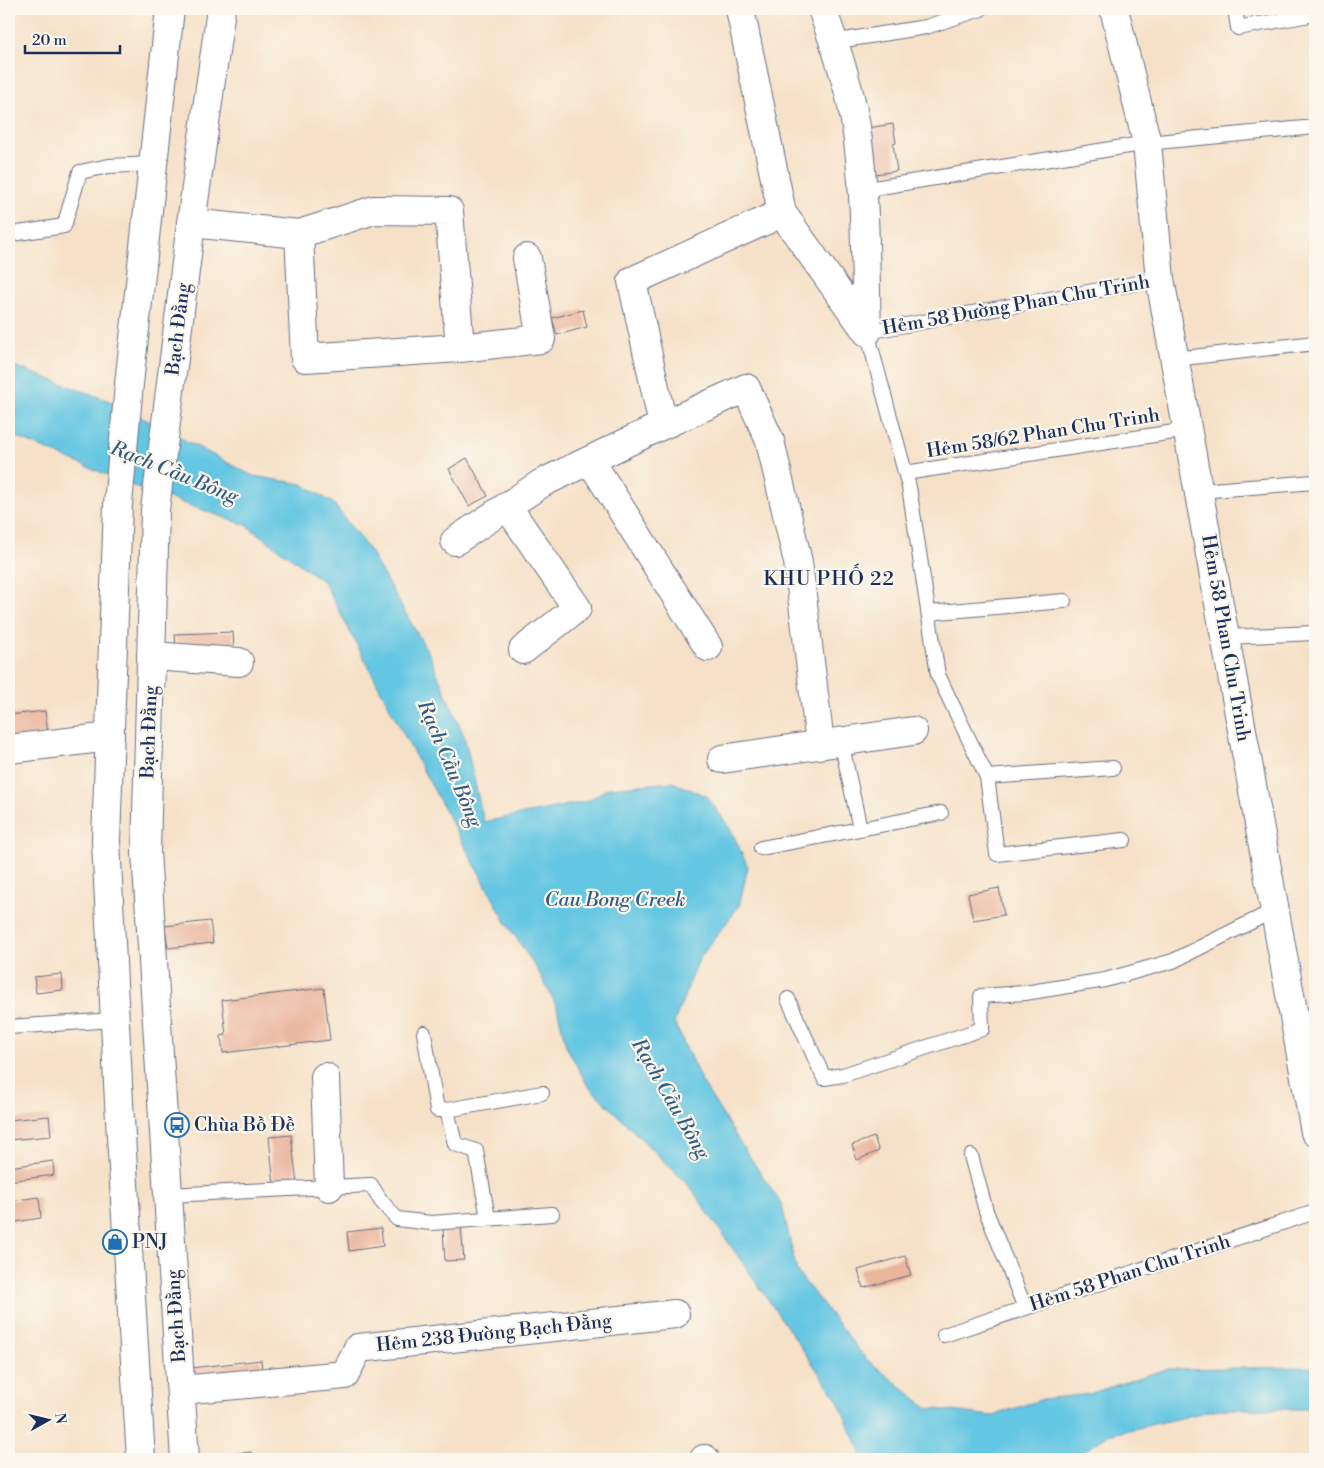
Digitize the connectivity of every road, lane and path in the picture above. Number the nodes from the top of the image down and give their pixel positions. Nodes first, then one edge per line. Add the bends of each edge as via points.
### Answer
1 (170, 9) edge
2 (221, 9) edge
3 (740, 9) edge
4 (822, 9) edge
5 (981, 9) edge
6 (1114, 9) edge
7 (1236, 9) edge
8 (1315, 14) edge
9 (832, 42) junction
10 (1315, 128) edge
11 (1147, 143) junction
12 (153, 164) junction
13 (862, 190) junction
14 (782, 213) junction
15 (191, 223) junction
16 (12, 234) dead end
17 (299, 234) junction
18 (527, 258) dead end
19 (1160, 279) junction
20 (867, 332) junction
21 (1315, 343) edge
22 (460, 348) junction
23 (1175, 359) junction
24 (663, 425) junction
25 (1186, 430) junction
26 (590, 460) junction
27 (905, 473) junction
28 (1315, 482) edge
29 (1199, 491) junction
30 (507, 506) junction
31 (455, 541) dead end
32 (1064, 601) dead end
33 (928, 613) junction
34 (1315, 633) edge
35 (1226, 637) junction
36 (708, 647) dead end
37 (523, 650) dead end
38 (151, 656) junction
39 (238, 662) dead end
40 (913, 731) dead end
41 (110, 737) junction
42 (831, 743) junction
43 (9, 749) edge
44 (722, 759) dead end
45 (1113, 768) dead end
46 (988, 777) junction
47 (941, 813) dead end
48 (860, 829) junction
49 (1124, 840) dead end
50 (761, 848) dead end
51 (1275, 910) junction
52 (788, 999) dead end
53 (114, 1020) junction
54 (9, 1027) edge
55 (424, 1033) dead end
56 (325, 1077) dead end
57 (542, 1093) dead end
58 (447, 1110) junction
59 (1315, 1132) edge
60 (972, 1156) dead end
61 (329, 1187) junction
62 (168, 1195) junction
63 (1315, 1212) edge
64 (552, 1214) dead end
65 (488, 1218) junction
66 (1025, 1308) junction
67 (675, 1314) dead end
68 (944, 1335) dead end
69 (181, 1390) junction
70 (141, 1459) edge
71 (185, 1459) edge

1 - 12 street, Bạch Đằng
2 - 15 street, Bạch Đằng
3 - 14 street, Hẻm 58 Đường Phan Chu Trinh
4 - 9 street
5 - 9 lane via 926,27
6 - 11 street, Hẻm 58 Phan Chu Trinh
7 - 8 lane via 1238,28
9 - 13 street via 847,87 856,131
10 - 11 lane
11 - 13 lane
11 - 19 street, Hẻm 58 Phan Chu Trinh
12 - 16 lane via 109,166 80,172 64,226
12 - 41 street, Bạch Đằng via 118,504
13 - 20 street
14 - 20 street, Hẻm 58 Đường Phan Chu Trinh
14 - 24 street via 632,281
15 - 17 street
15 - 38 street, Bạch Đằng via 155,510
17 - 22 street via 305,358
17 - 22 street via 374,210 449,211
18 - 22 street via 541,339
19 - 20 lane, Hẻm 58 Đường Phan Chu Trinh
19 - 23 street, Hẻm 58 Phan Chu Trinh
20 - 27 lane
21 - 23 lane
23 - 25 street, Hẻm 58 Phan Chu Trinh
24 - 26 street
24 - 42 street via 746,388 770,441 798,562
25 - 27 lane, Hẻm 58/62 Phan Chu Trinh
25 - 29 street, Hẻm 58 Phan Chu Trinh
26 - 30 street via 542,483
26 - 36 street
27 - 33 lane
28 - 29 lane
29 - 35 street, Hẻm 58 Phan Chu Trinh
30 - 31 street
30 - 37 street via 578,608
32 - 33 lane
33 - 46 lane via 938,675
34 - 35 lane
35 - 51 street, Hẻm 58 Phan Chu Trinh
38 - 39 street
38 - 62 street, Bạch Đằng via 146,852
40 - 42 street
41 - 43 street
41 - 53 street, Bạch Đằng via 106,841
42 - 44 street
42 - 48 lane
45 - 46 lane
46 - 49 lane via 997,854
47 - 48 lane
48 - 50 lane
51 - 52 lane via 1173,961 1105,980 1025,993 981,996 982,1029 843,1075 824,1078
51 - 59 street, Hẻm 58 Phan Chu Trinh
53 - 54 lane
53 - 70 street, Bạch Đằng
55 - 58 lane via 437,1110
56 - 61 street
57 - 58 lane
58 - 65 lane via 455,1144 476,1151
60 - 66 lane via 986,1211
61 - 62 lane
61 - 65 lane via 371,1185 397,1219 431,1223
62 - 69 street, Bạch Đằng
63 - 66 lane, Hẻm 58 Phan Chu Trinh
64 - 65 lane
66 - 68 lane, Hẻm 58 Phan Chu Trinh
67 - 69 street, Hẻm 238 Đường Bạch Đằng via 358,1348 345,1375
69 - 71 street, Bạch Đằng

